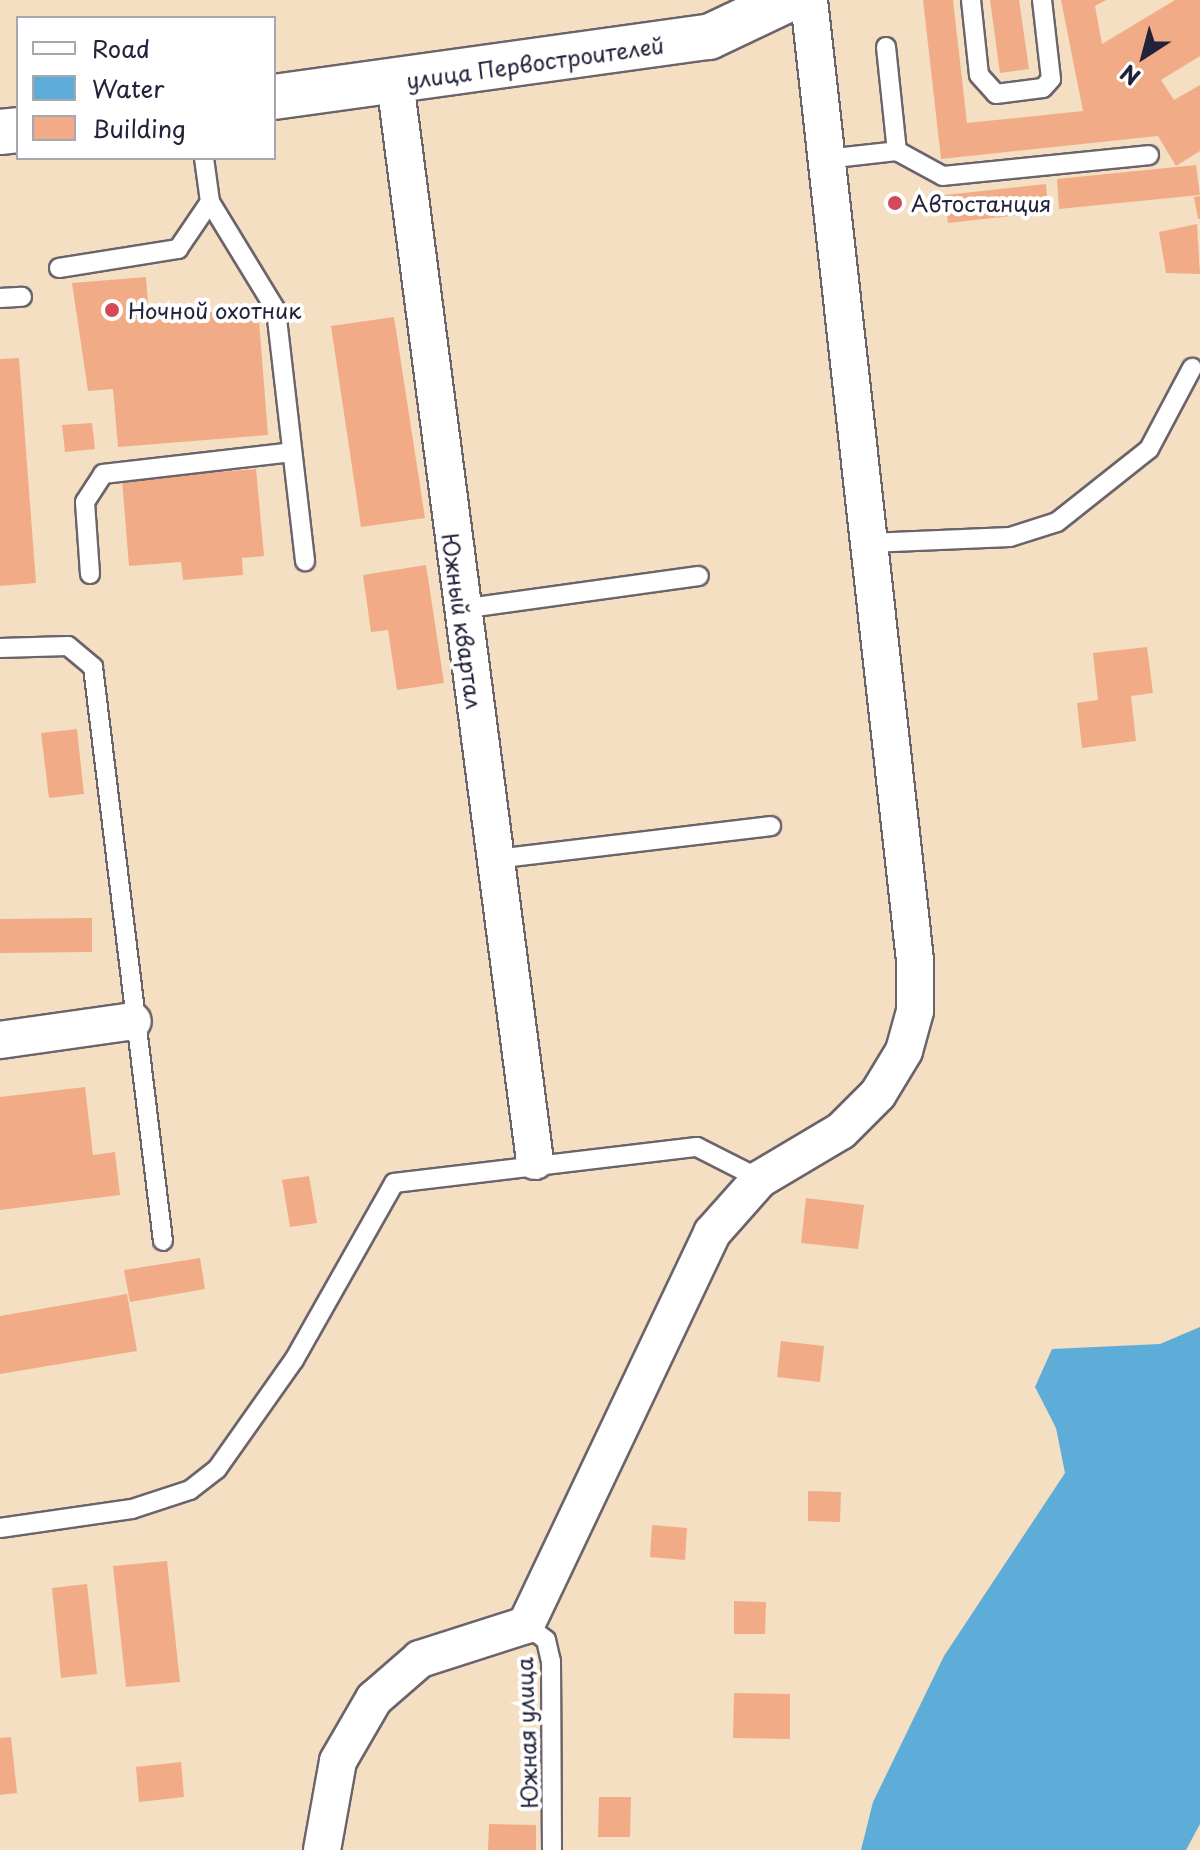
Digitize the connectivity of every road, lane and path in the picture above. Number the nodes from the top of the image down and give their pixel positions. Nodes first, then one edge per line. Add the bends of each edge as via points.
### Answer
1 (787, 0) edge
2 (809, 0) edge
3 (971, 0) edge
4 (1042, 0) edge
5 (886, 47) dead end
6 (395, 82) junction
7 (276, 97) edge
8 (897, 151) junction
9 (1149, 155) dead end
10 (826, 159) junction
11 (204, 160) edge
12 (210, 202) junction
13 (59, 268) dead end
14 (22, 297) dead end
15 (0, 298) edge
16 (1192, 368) dead end
17 (292, 452) junction
18 (869, 543) junction
19 (305, 561) dead end
20 (90, 574) dead end
21 (699, 576) dead end
22 (461, 609) junction
23 (0, 648) edge
24 (771, 826) dead end
25 (495, 859) junction
26 (133, 1021) junction
27 (0, 1040) edge
28 (535, 1161) junction
29 (760, 1179) junction
30 (163, 1241) dead end
31 (0, 1528) edge
32 (526, 1625) junction
33 (322, 1850) edge
34 (552, 1850) edge

1 - 6 street, улица Первостроителей via 709,37
2 - 10 street
3 - 4 lane via 979,75 996,94 1043,88 1051,79
5 - 8 lane
6 - 7 street, улица Первостроителей
6 - 22 street, Южный квартал
8 - 9 lane via 943,176
8 - 10 lane
10 - 18 street
11 - 12 lane
12 - 13 lane via 178,249
12 - 17 lane via 270,291
14 - 15 lane
16 - 18 lane via 1149,449 1057,522 1010,537
17 - 19 lane
17 - 20 lane via 103,474 85,502
18 - 29 street via 915,1011 904,1051 878,1094 841,1131
21 - 22 lane
22 - 25 street, Южный квартал
23 - 26 lane via 68,646 93,667
24 - 25 lane
25 - 28 street, Южный квартал
26 - 27 street
26 - 30 lane
28 - 29 lane via 697,1147 721,1153
28 - 31 lane via 394,1183 255,1420 217,1469 190,1490 132,1509
29 - 32 street via 712,1233
32 - 33 street via 420,1659 374,1699 338,1761
32 - 34 lane, Южная улица via 546,1640 551,1661

